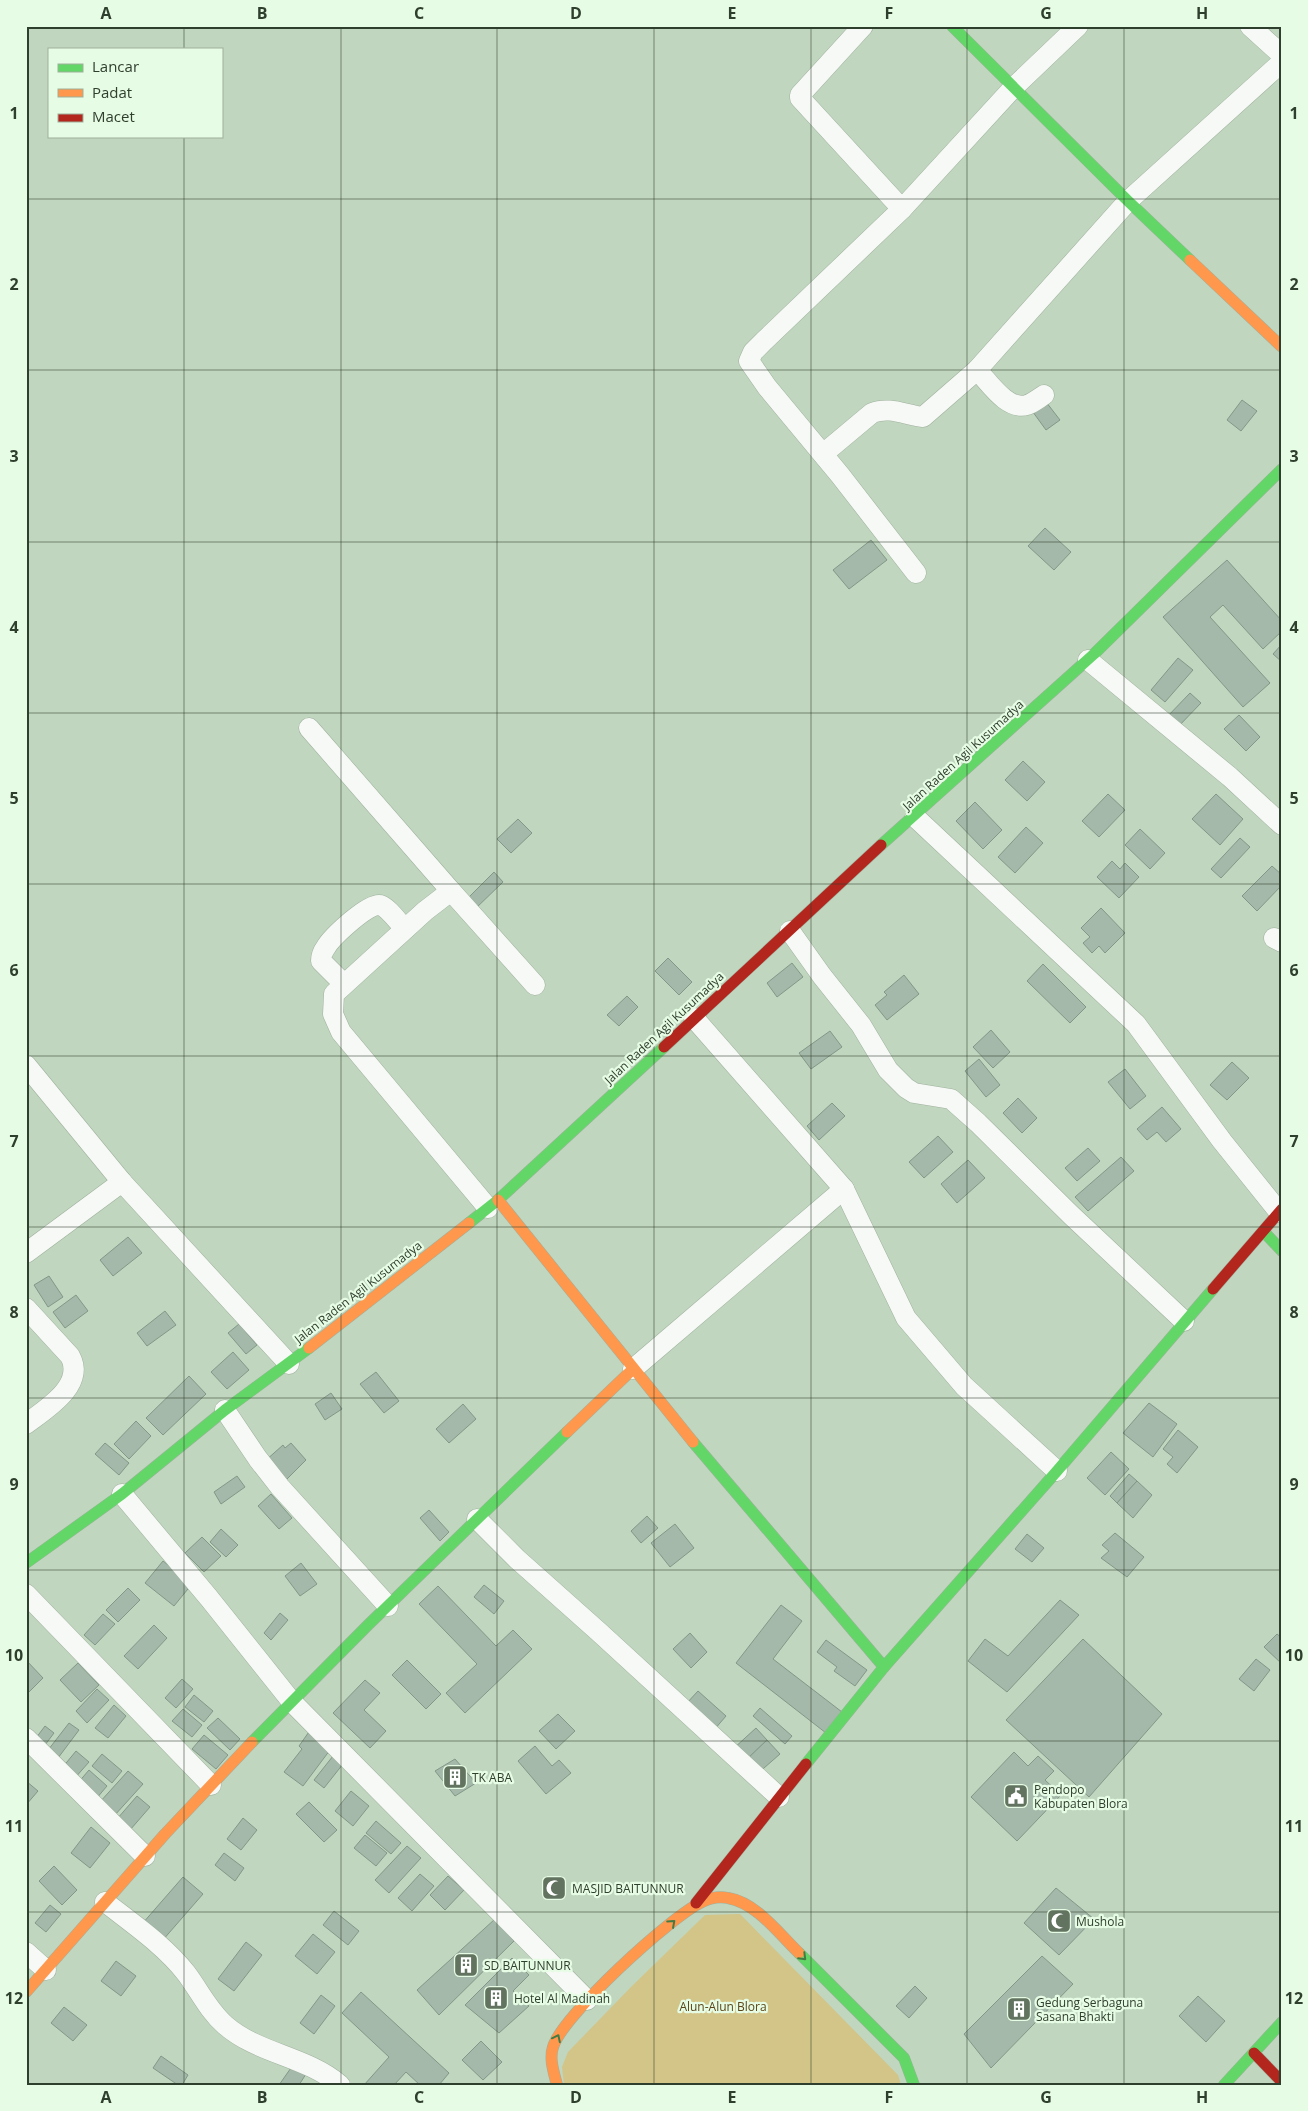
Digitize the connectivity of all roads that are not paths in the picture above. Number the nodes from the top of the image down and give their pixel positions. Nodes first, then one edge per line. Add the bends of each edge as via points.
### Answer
1 (863, 26) edge
2 (952, 26) edge
3 (1078, 26) edge
4 (1250, 26) edge
5 (1282, 55) edge
6 (1282, 62) edge
7 (1013, 88) junction
8 (1128, 201) junction
9 (902, 209) junction
10 (1282, 347) edge
11 (977, 370) junction
12 (1044, 395) dead end
13 (823, 454) junction
14 (1282, 469) edge
15 (916, 573) dead end
16 (1088, 660) junction
17 (309, 728) dead end
18 (915, 817) junction
19 (1282, 825) edge
20 (452, 891) junction
21 (405, 929) junction
22 (790, 931) junction
23 (344, 984) junction
24 (535, 985) dead end
25 (694, 1018) junction
26 (26, 1065) edge
27 (122, 1182) junction
28 (844, 1189) junction
29 (493, 1204) junction
30 (1281, 1211) edge
31 (1264, 1232) junction
32 (1282, 1251) edge
33 (26, 1253) edge
34 (26, 1308) edge
35 (1184, 1321) junction
36 (289, 1364) junction
37 (633, 1369) junction
38 (225, 1410) junction
39 (26, 1424) edge
40 (1057, 1471) junction
41 (122, 1494) junction
42 (477, 1519) junction
43 (26, 1564) edge
44 (26, 1594) edge
45 (388, 1606) junction
46 (884, 1667) junction
47 (292, 1702) junction
48 (26, 1738) edge
49 (211, 1785) junction
50 (779, 1797) junction
51 (145, 1856) junction
52 (105, 1902) junction
53 (696, 1904) junction
54 (26, 1952) edge
55 (46, 1970) junction
56 (26, 1992) edge
57 (587, 2000) junction
58 (1282, 2022) edge
59 (1254, 2053) junction
60 (1282, 2082) edge
61 (340, 2085) edge
62 (557, 2085) edge
63 (914, 2085) edge
64 (1224, 2085) edge

1 - 9 street via 800,98
2 - 7 main road
3 - 7 street
4 - 5 street
6 - 8 street
7 - 8 main road
7 - 9 street
8 - 10 main road
8 - 11 street
9 - 13 street via 764,341 749,361
11 - 12 street via 1002,396 1016,405 1026,405
11 - 13 street via 923,417 880,410 872,413
13 - 15 street
14 - 16 main road, Jalan Raden Agil Kusumadya
16 - 18 main road, Jalan Raden Agil Kusumadya
16 - 19 street
17 - 20 street
18 - 22 main road, Jalan Raden Agil Kusumadya via 843,879
18 - 30 street via 1136,1024 1222,1140
20 - 21 street
20 - 24 street
21 - 23 street
21 - 23 street via 386,908 374,905 366,909 335,937 321,955 321,961
22 - 25 main road, Jalan Raden Agil Kusumadya
22 - 35 street via 861,1025 888,1070 906,1088 914,1093 951,1099
23 - 29 street via 334,994 332,1004 341,1032
25 - 28 street
25 - 29 main road, Jalan Raden Agil Kusumadya
26 - 27 street
27 - 33 street
27 - 36 street
28 - 37 street
28 - 40 street via 906,1318 964,1386
29 - 36 main road, Jalan Raden Agil Kusumadya
29 - 37 main road
30 - 31 main road
31 - 32 main road
31 - 35 main road
34 - 39 street via 74,1364 74,1374 59,1398
35 - 40 main road
36 - 38 main road, Jalan Raden Agil Kusumadya
37 - 42 main road
37 - 46 main road via 813,1588
38 - 41 main road, Jalan Raden Agil Kusumadya
38 - 45 street via 280,1487
40 - 46 main road
41 - 43 main road, Jalan Raden Agil Kusumadya
41 - 47 street
42 - 45 main road
42 - 50 street
44 - 49 street
45 - 47 main road
46 - 50 main road
47 - 49 main road
47 - 57 street
48 - 51 street
49 - 51 main road
50 - 53 main road
51 - 52 main road
52 - 55 main road
52 - 61 street via 175,1960 225,2025 255,2044 308,2064
57 -> 53 main road
53 -> 63 main road via 719,1896 740,1900 758,1913 904,2058
54 - 55 street
55 - 56 main road
62 -> 57 main road via 552,2066 553,2046 562,2029
58 - 59 main road
59 - 60 main road
59 - 64 main road

